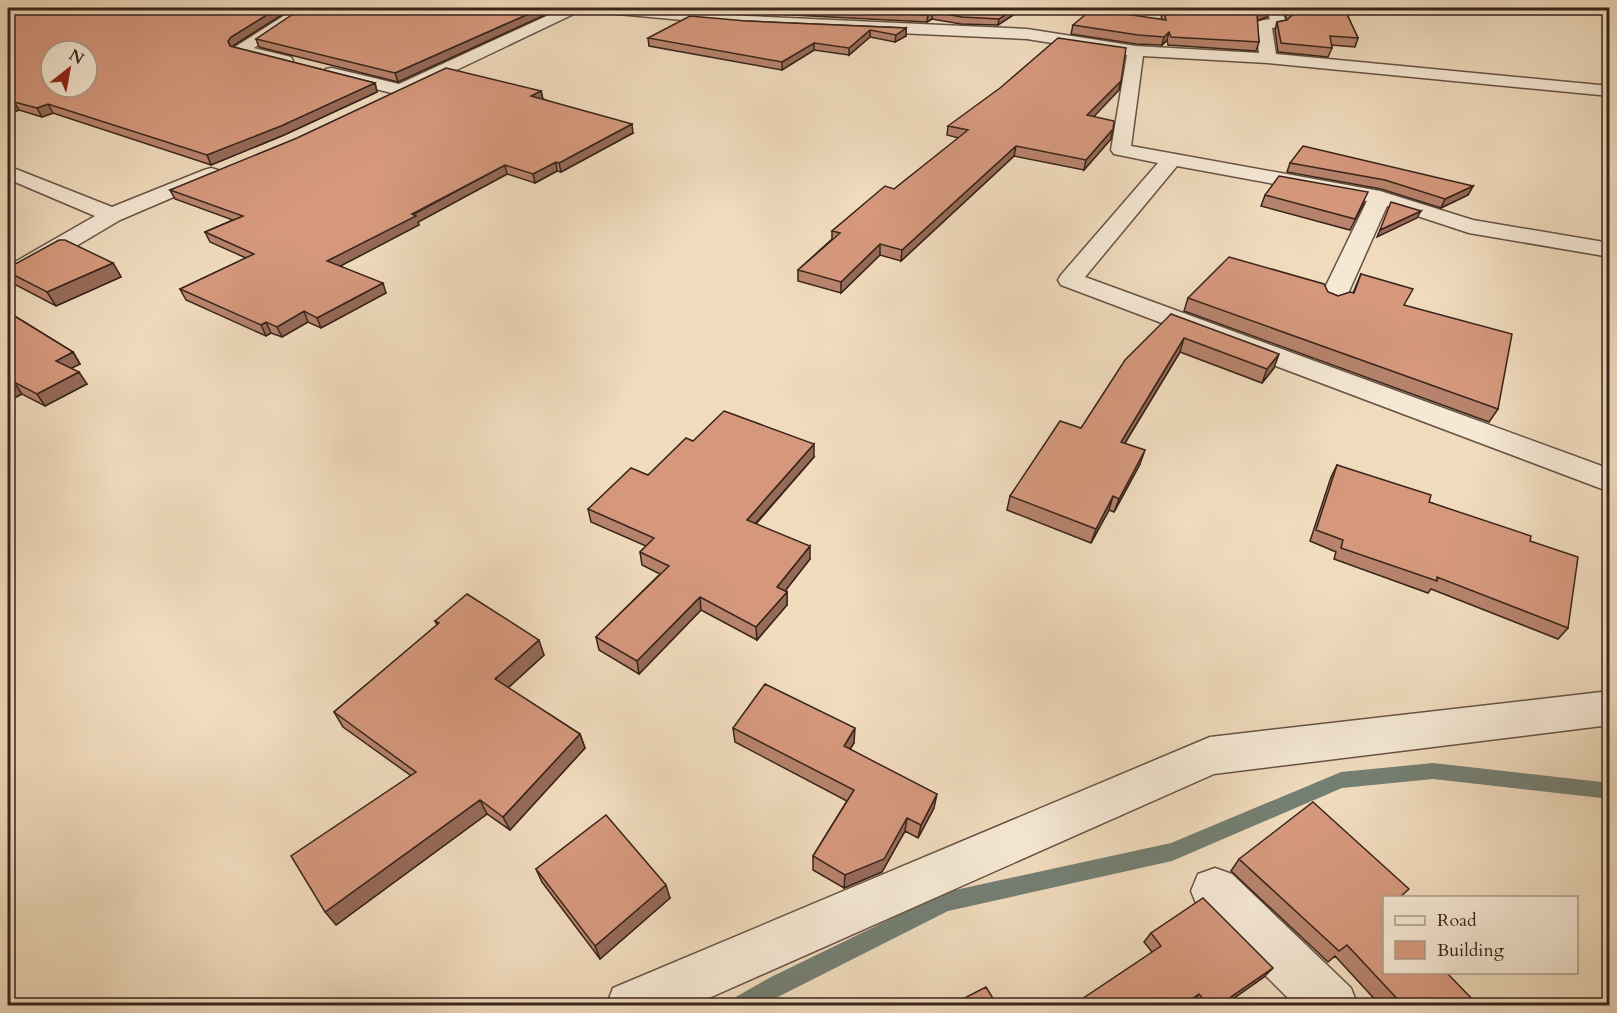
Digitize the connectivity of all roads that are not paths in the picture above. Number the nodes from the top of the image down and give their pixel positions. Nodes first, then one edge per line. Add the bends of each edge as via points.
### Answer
1 (305, 8) edge
2 (575, 8) edge
3 (596, 8) edge
4 (1274, 8) edge
5 (1136, 51) junction
6 (1268, 58) junction
7 (298, 64) edge
8 (321, 70) edge
9 (400, 90) junction
10 (1610, 91) edge
11 (368, 105) edge
12 (1172, 159) junction
13 (228, 167) edge
14 (8, 172) edge
15 (1380, 197) junction
16 (112, 215) junction
17 (1610, 250) edge
18 (8, 276) edge
19 (1333, 298) edge
20 (1610, 481) edge
21 (1610, 708) edge
22 (1215, 891) dead end
23 (630, 1005) edge
24 (1333, 1005) edge

1 - 7 street via 241,50
2 - 9 street
3 - 5 street via 747,21 1028,34
4 - 6 street via 1279,23 1264,24
5 - 6 street
5 - 12 street via 1121,150
6 - 10 street
8 - 9 street
9 - 11 street
12 - 15 street
12 - 20 street via 1070,280
13 - 16 street
14 - 16 street
15 - 17 street via 1469,226
15 - 19 street
16 - 18 street
21 - 23 street via 1210,756
22 - 24 street

